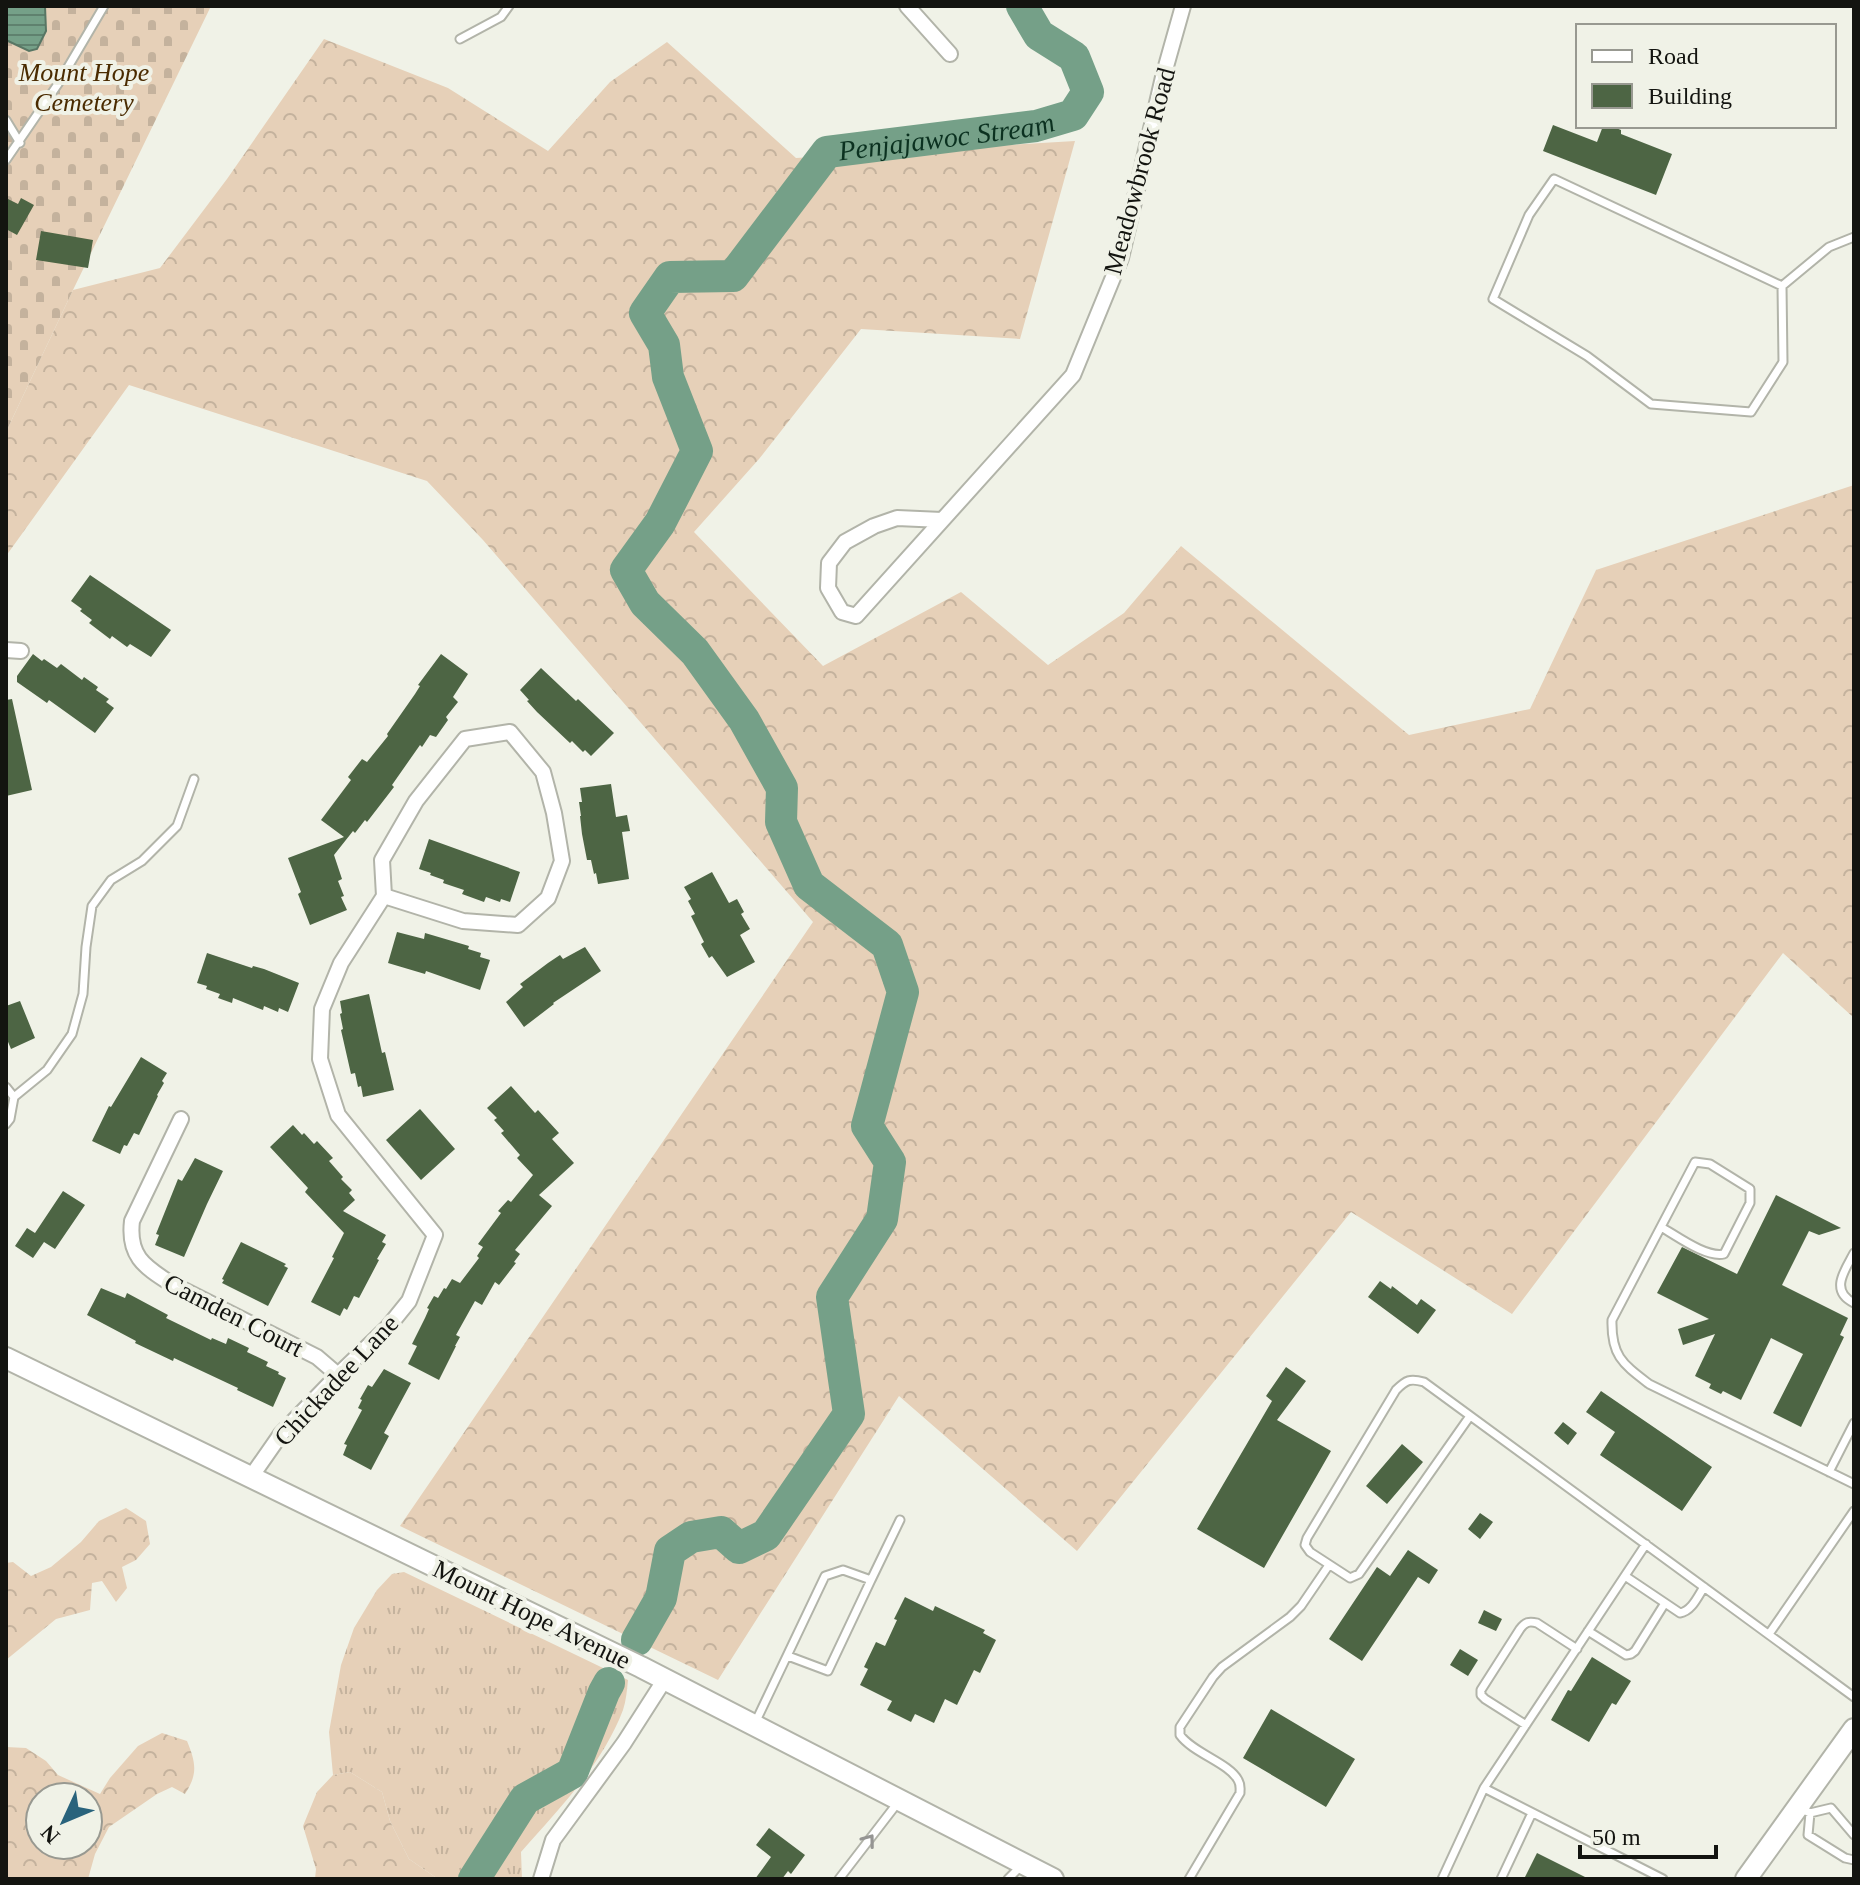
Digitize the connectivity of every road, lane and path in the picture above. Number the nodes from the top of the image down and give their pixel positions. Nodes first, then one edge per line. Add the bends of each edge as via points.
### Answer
1 (104, 6) edge
2 (509, 6) edge
3 (907, 6) edge
4 (1183, 6) edge
5 (460, 39) dead end
6 (950, 54) dead end
7 (6, 120) edge
8 (20, 143) junction
9 (6, 160) edge
10 (1854, 237) edge
11 (1782, 286) junction
12 (942, 520) junction
13 (194, 779) dead end
14 (384, 896) junction
15 (6, 1087) edge
16 (14, 1097) junction
17 (181, 1119) dead end
18 (6, 1124) edge
19 (1661, 1227) junction
20 (1854, 1253) edge
21 (1854, 1303) edge
22 (6, 1358) edge
23 (338, 1375) junction
24 (1470, 1416) junction
25 (1854, 1423) edge
26 (1829, 1472) junction
27 (251, 1477) junction
28 (1854, 1484) edge
29 (1854, 1511) edge
30 (900, 1520) dead end
31 (1646, 1544) junction
32 (1329, 1565) junction
33 (1625, 1576) junction
34 (871, 1580) junction
35 (1704, 1587) junction
36 (1665, 1603) junction
37 (1588, 1631) junction
38 (1769, 1634) junction
39 (1577, 1649) junction
40 (788, 1656) junction
41 (665, 1679) junction
42 (1854, 1697) edge
43 (754, 1725) junction
44 (1526, 1725) junction
45 (1854, 1729) edge
46 (1484, 1788) junction
47 (900, 1800) junction
48 (1804, 1809) junction
49 (1532, 1813) junction
50 (1854, 1835) edge
51 (1854, 1860) edge
52 (1023, 1864) junction
53 (1659, 1878) edge
54 (541, 1879) edge
55 (839, 1879) edge
56 (1008, 1879) edge
57 (1053, 1879) edge
58 (1189, 1879) edge
59 (1442, 1879) edge
60 (1501, 1879) edge
61 (1746, 1879) edge

1 - 8 lane
2 - 5 lane via 501,17
3 - 6 street
4 - 12 street, Meadowbrook Road via 1121,258 1073,375
7 - 8 lane
8 - 9 lane
10 - 11 lane via 1829,247
11 - 11 lane via 1783,362 1751,412 1651,404 1587,356 1493,299 1529,215 1554,179
12 - 12 street, Meadowbrook Road via 856,616 842,612 828,588 829,563 845,542 897,518
13 - 16 lane via 177,826 142,861 111,880 92,906 83,994 72,1034 47,1070
14 - 14 street via 382,860 416,801 465,739 510,732 543,772 554,813 562,861 548,898 518,925 463,921
14 - 23 street, Chickadee Lane via 341,963 322,1009 320,1059 338,1115 435,1235 409,1301
15 - 16 lane
16 - 18 lane
17 - 23 street, Camden Court via 132,1221 130,1237 137,1256 170,1283 317,1357
19 - 19 lane via 1695,1162 1710,1164 1750,1189 1750,1203 1724,1254 1707,1252
19 - 26 lane via 1612,1320 1611,1337 1623,1364 1649,1384
20 - 21 lane via 1840,1286
22 - 27 street, Mount Hope Avenue
23 - 27 street, Chickadee Lane via 281,1434
24 - 31 lane
24 - 32 lane via 1359,1574 1350,1578
24 - 32 lane via 1424,1382 1412,1379 1396,1390 1307,1538 1310,1552
25 - 26 lane
26 - 28 lane
27 - 41 street, Mount Hope Avenue
29 - 38 lane
30 - 34 lane
31 - 33 lane
31 - 35 lane
32 - 58 lane via 1290,1617 1222,1667 1180,1727 1185,1742 1231,1772 1240,1784 1240,1793
33 - 36 lane
33 - 37 lane
34 - 40 lane via 843,1570 825,1576
34 - 40 lane via 828,1671
35 - 36 lane via 1686,1612
35 - 38 lane
36 - 37 lane via 1631,1654
37 - 39 lane
38 - 42 lane
39 - 44 lane
39 - 44 lane via 1537,1623 1520,1629 1481,1695
40 - 43 lane
41 - 43 street, Mount Hope Avenue
41 - 54 street via 553,1840
43 - 47 street, Mount Hope Avenue
44 - 46 lane
45 - 48 street
46 - 49 lane
46 - 59 lane
47 - 52 street, Mount Hope Avenue
55 -> 47 lane
48 - 50 lane via 1831,1808
48 - 51 lane via 1808,1835
48 - 61 street
49 - 53 lane
49 - 60 lane
52 - 56 lane
52 - 57 street, Mount Hope Avenue

